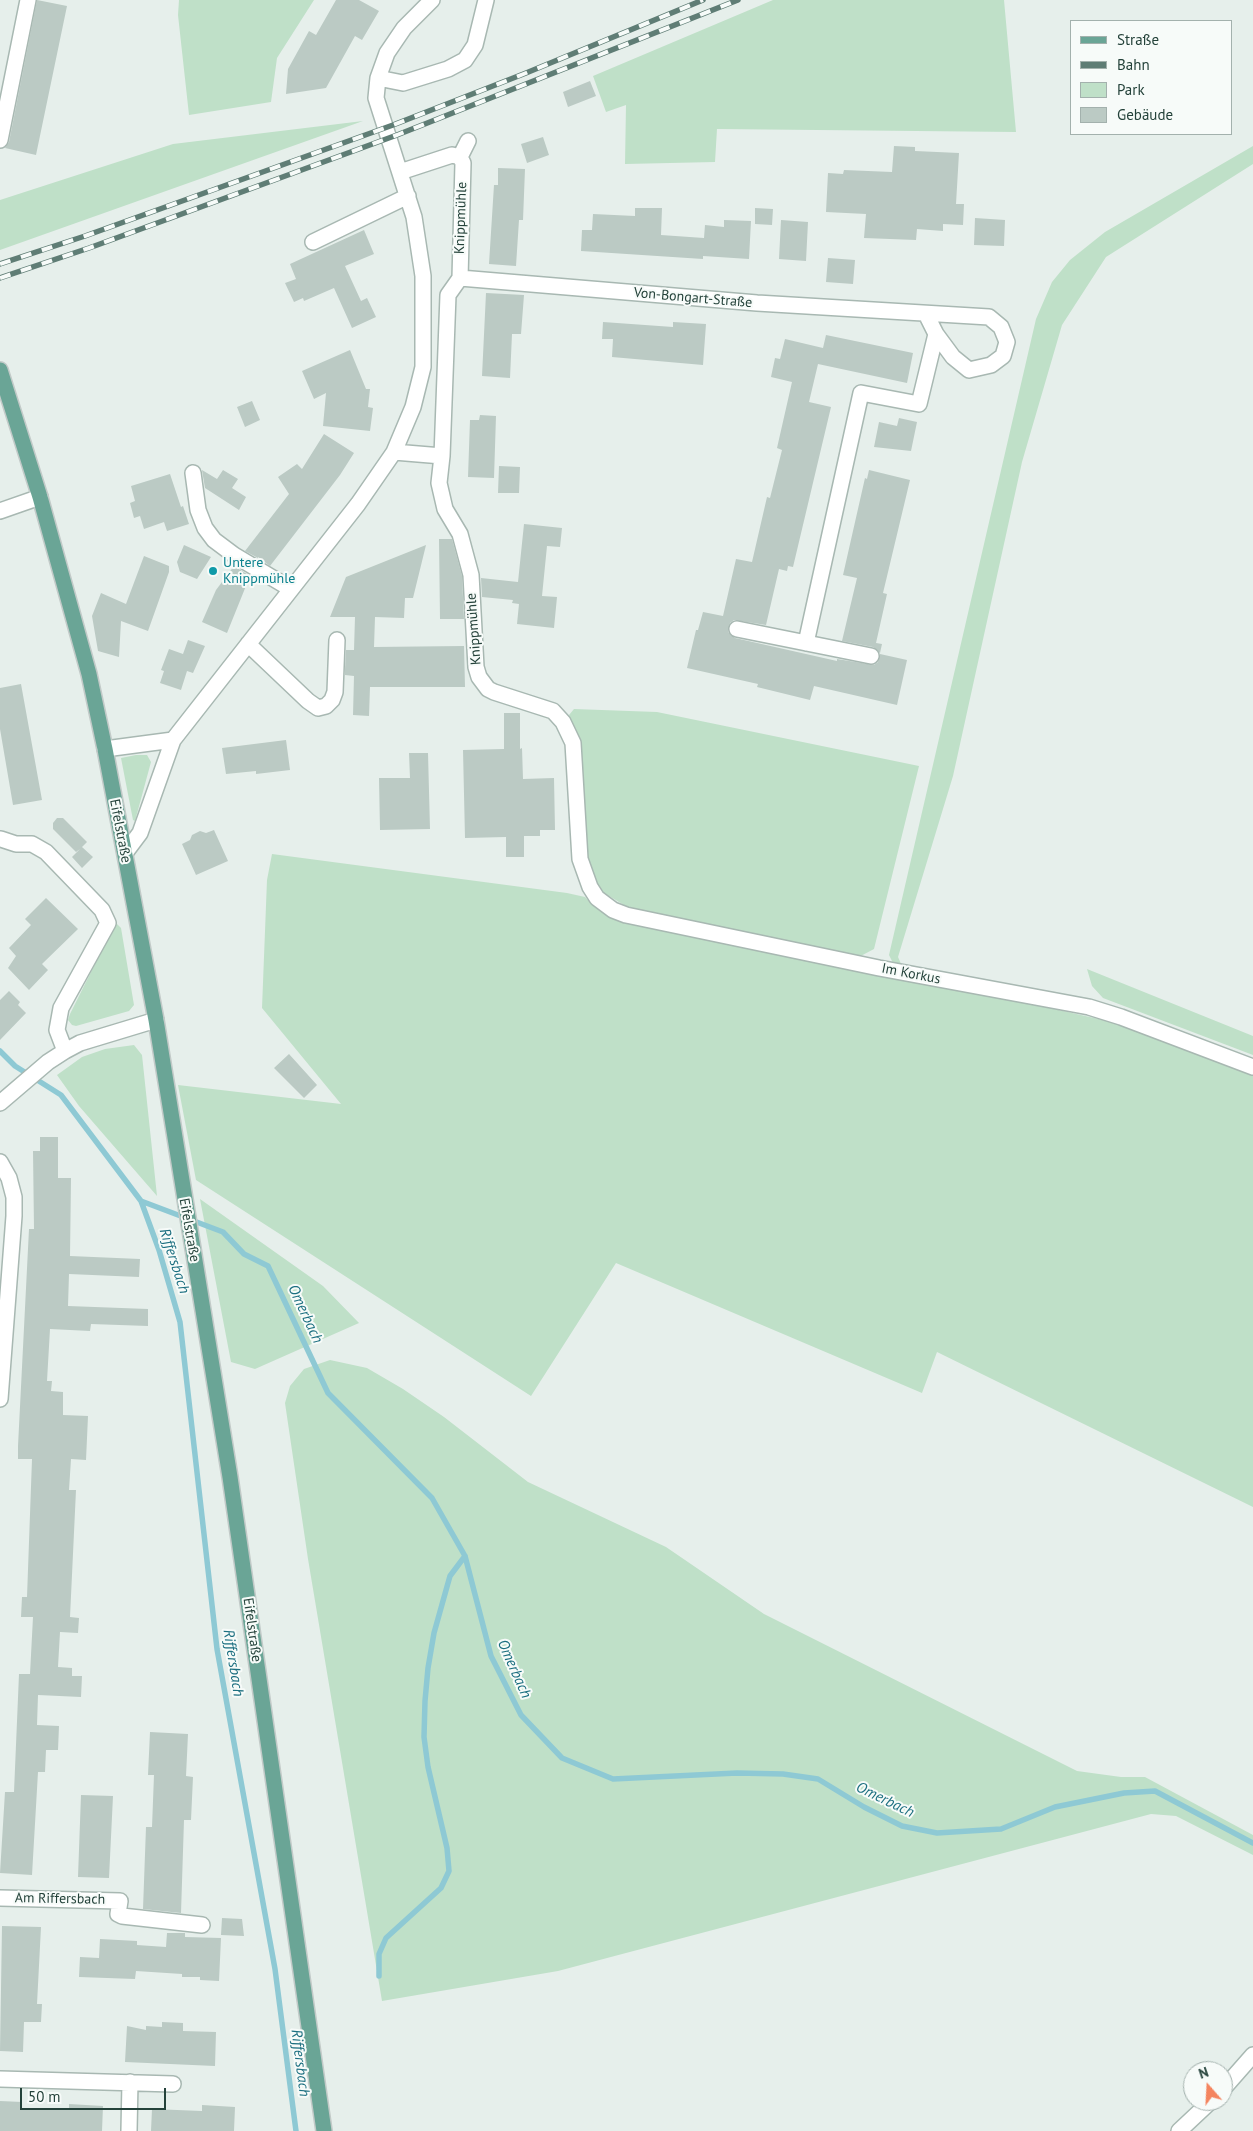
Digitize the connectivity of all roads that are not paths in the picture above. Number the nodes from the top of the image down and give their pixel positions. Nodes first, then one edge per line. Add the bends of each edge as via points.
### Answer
1 (28, 0) edge
2 (432, 0) edge
3 (486, 0) edge
4 (378, 78) junction
5 (0, 140) edge
6 (468, 141) dead end
7 (460, 157) junction
8 (400, 172) junction
9 (408, 196) junction
10 (313, 242) dead end
11 (460, 278) junction
12 (926, 314) junction
13 (936, 334) junction
14 (0, 370) edge
15 (394, 452) junction
16 (442, 456) junction
17 (193, 473) dead end
18 (40, 497) junction
19 (0, 511) edge
20 (291, 589) junction
21 (737, 629) dead end
22 (337, 640) dead end
23 (806, 643) junction
24 (248, 644) junction
25 (871, 656) dead end
26 (173, 740) junction
27 (105, 749) junction
28 (0, 838) edge
29 (125, 853) junction
30 (584, 871) joint
31 (156, 1020) junction
32 (65, 1051) junction
33 (1253, 1067) edge
34 (0, 1103) edge
35 (0, 1162) edge
36 (0, 1399) edge
37 (0, 1898) edge
38 (202, 1925) dead end
39 (1253, 2055) edge
40 (1233, 2078) edge
41 (0, 2079) edge
42 (130, 2082) junction
43 (173, 2084) dead end
44 (1200, 2111) edge
45 (129, 2131) edge
46 (324, 2131) edge
47 (1179, 2131) edge

1 - 5 street
2 - 4 street via 404,28 387,53
3 - 4 street via 475,45 465,60 448,70 403,83
4 - 8 street via 376,98
6 - 7 street
7 - 8 street via 452,155
7 - 11 street, Knippmühle via 463,163
8 - 9 street
9 - 10 street
9 - 15 street via 423,276 423,366 413,407
11 - 12 street, Von-Bongart-Straße
11 - 16 street, Knippmühle via 448,295
12 - 13 street, Von-Bongart-Straße
12 - 13 street, Von-Bongart-Straße via 989,317 1001,327 1007,342 1003,356 991,365 968,370 953,357
13 - 23 street via 919,404 861,393
14 - 18 main road, Eifelstraße
15 - 16 street
15 - 20 street
16 - 30 street, Knippmühle via 439,483 445,509 460,534 471,575 479,677 488,689 553,711 564,722 573,743 578,840
17 - 20 street via 198,510 214,540
18 - 19 street
18 - 27 main road, Eifelstraße via 89,674
20 - 24 street
21 - 23 street
22 - 24 street via 335,692 326,706 318,708
23 - 25 street
24 - 26 street
26 - 27 street
26 - 29 street via 140,833
27 - 29 main road, Eifelstraße
28 - 32 street via 16,844 32,844 46,852 102,910 108,923 61,1008 57,1030
29 - 31 main road, Eifelstraße
30 - 33 street, Im Korkus via 597,898 626,915 879,968 1089,1007
31 - 32 street via 80,1043
31 - 46 main road, Eifelstraße via 230,1477
32 - 34 street
35 - 36 street via 14,1197 14,1216
37 - 38 street, Am Riffersbach via 120,1901 118,1914 122,1916
39 - 40 street
41 - 42 street
42 - 43 street
42 - 45 street
44 - 47 street

